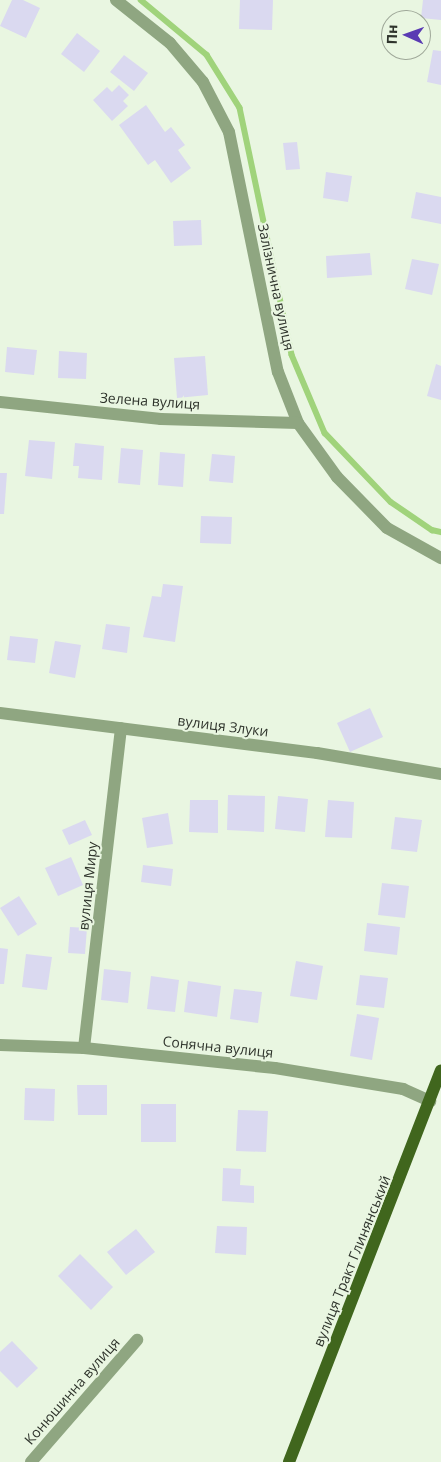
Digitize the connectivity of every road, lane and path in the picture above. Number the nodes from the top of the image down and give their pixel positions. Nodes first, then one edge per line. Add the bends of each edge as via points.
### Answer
1 (116, 0) edge
2 (0, 402) edge
3 (298, 423) junction
4 (441, 558) edge
5 (0, 712) edge
6 (121, 728) junction
7 (441, 774) edge
8 (0, 1045) edge
9 (84, 1048) junction
10 (441, 1071) edge
11 (430, 1101) junction
12 (137, 1340) dead end
13 (31, 1462) edge
14 (289, 1462) edge

1 - 3 street, Залізнична вулиця via 170,43 204,82 229,132 278,372
2 - 3 street, Зелена вулиця via 161,419
3 - 4 street, Залізнична вулиця via 337,477 387,528
5 - 6 street, вулиця Злуки
6 - 7 street, вулиця Злуки via 317,753
6 - 9 street, вулиця Миру
8 - 9 street, Сонячна вулиця
9 - 11 street, Сонячна вулиця via 275,1068 403,1089
10 - 11 main road, вулиця Тракт Глинянський
11 - 14 main road, вулиця Тракт Глинянський
12 - 13 street, Конюшинна вулиця

